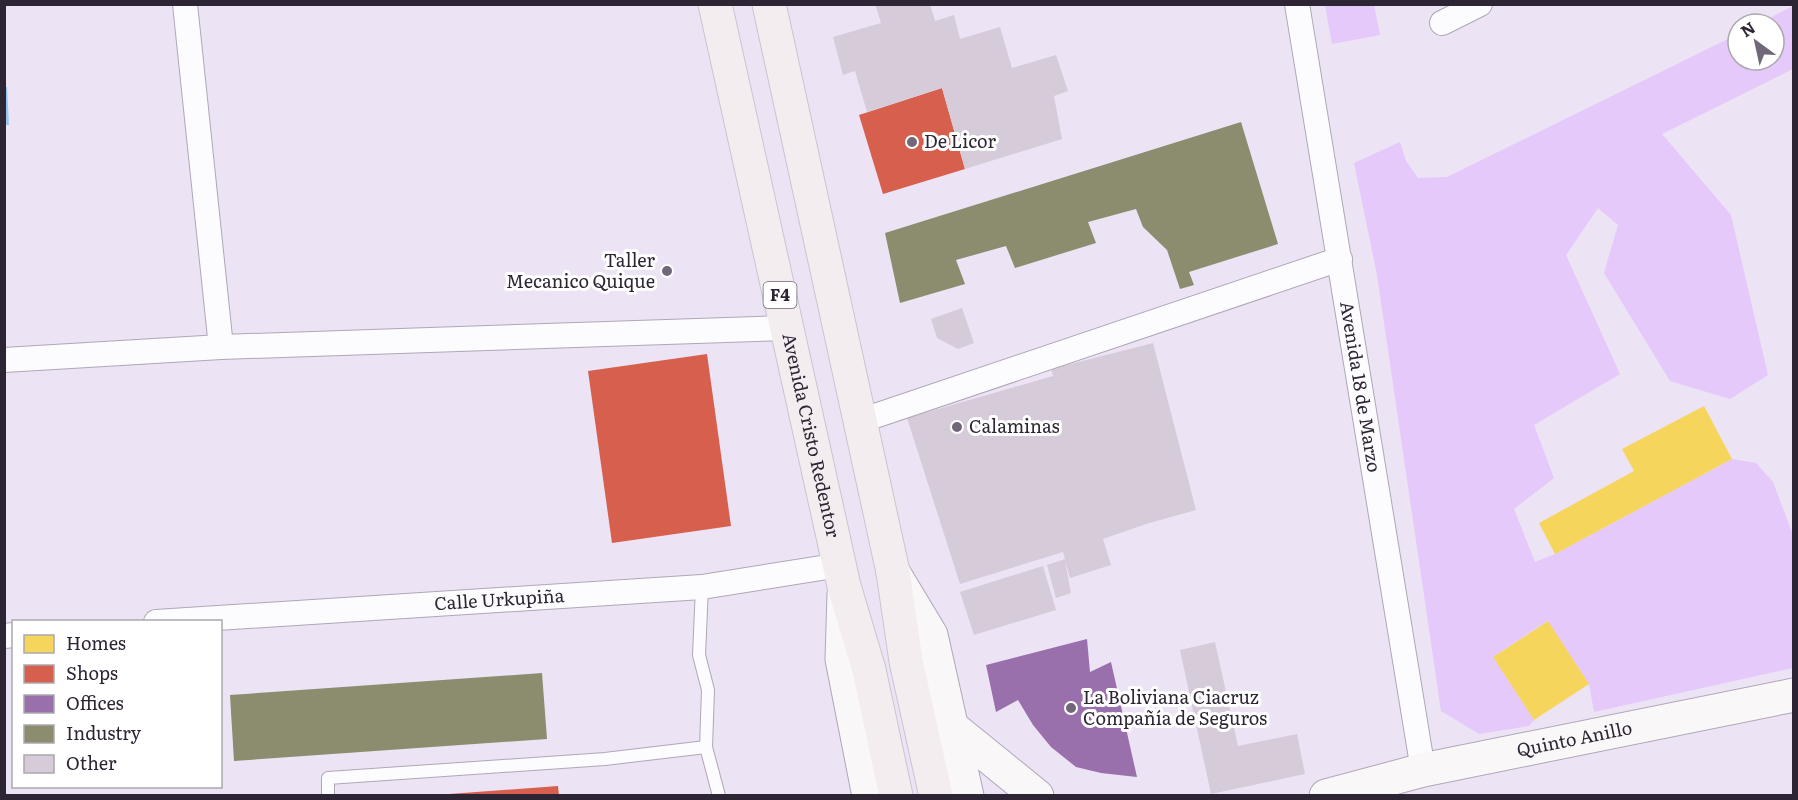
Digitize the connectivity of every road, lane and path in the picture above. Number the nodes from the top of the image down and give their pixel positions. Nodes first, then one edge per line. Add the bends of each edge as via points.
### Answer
1 (185, 4) edge
2 (716, 4) edge
3 (769, 4) edge
4 (1297, 4) edge
5 (1480, 4) edge
6 (1442, 23) dead end
7 (1340, 260) junction
8 (787, 328) junction
9 (221, 347) junction
10 (4, 360) edge
11 (860, 422) junction
12 (892, 572) junction
13 (842, 576) junction
14 (702, 587) junction
15 (172, 620) edge
16 (1794, 695) edge
17 (952, 728) junction
18 (706, 747) junction
19 (1423, 770) junction
20 (1371, 788) edge
21 (328, 795) edge
22 (719, 795) edge
23 (869, 795) edge
24 (896, 795) edge
25 (936, 795) edge
26 (967, 795) edge
27 (1037, 795) edge
28 (1326, 795) edge

1 - 9 street
2 - 8 highway, Avenida Cristo Redentor / F4
3 - 11 highway
4 - 7 street, Avenida 18 de Marzo
5 - 6 street
7 - 11 street
7 - 19 street, Avenida 18 de Marzo
8 - 9 street
8 - 13 highway, Avenida Cristo Redentor / F4
9 - 10 street
11 - 12 highway
12 - 17 main road via 931,635
12 - 25 highway via 906,661
13 - 14 street, Calle Urkupiña
13 - 23 main road, Avenida Cristo Redentor via 842,659
13 - 24 highway, Avenida Cristo Redentor / F4 via 869,670
14 - 15 street, Calle Urkupiña
14 - 18 lane via 699,655 708,690
16 - 19 main road, Quinto Anillo
17 - 26 main road
17 - 27 main road
18 - 21 lane via 605,759 328,778
18 - 22 lane
19 - 20 main road, Quinto Anillo
20 - 28 main road, Quinto Anillo

